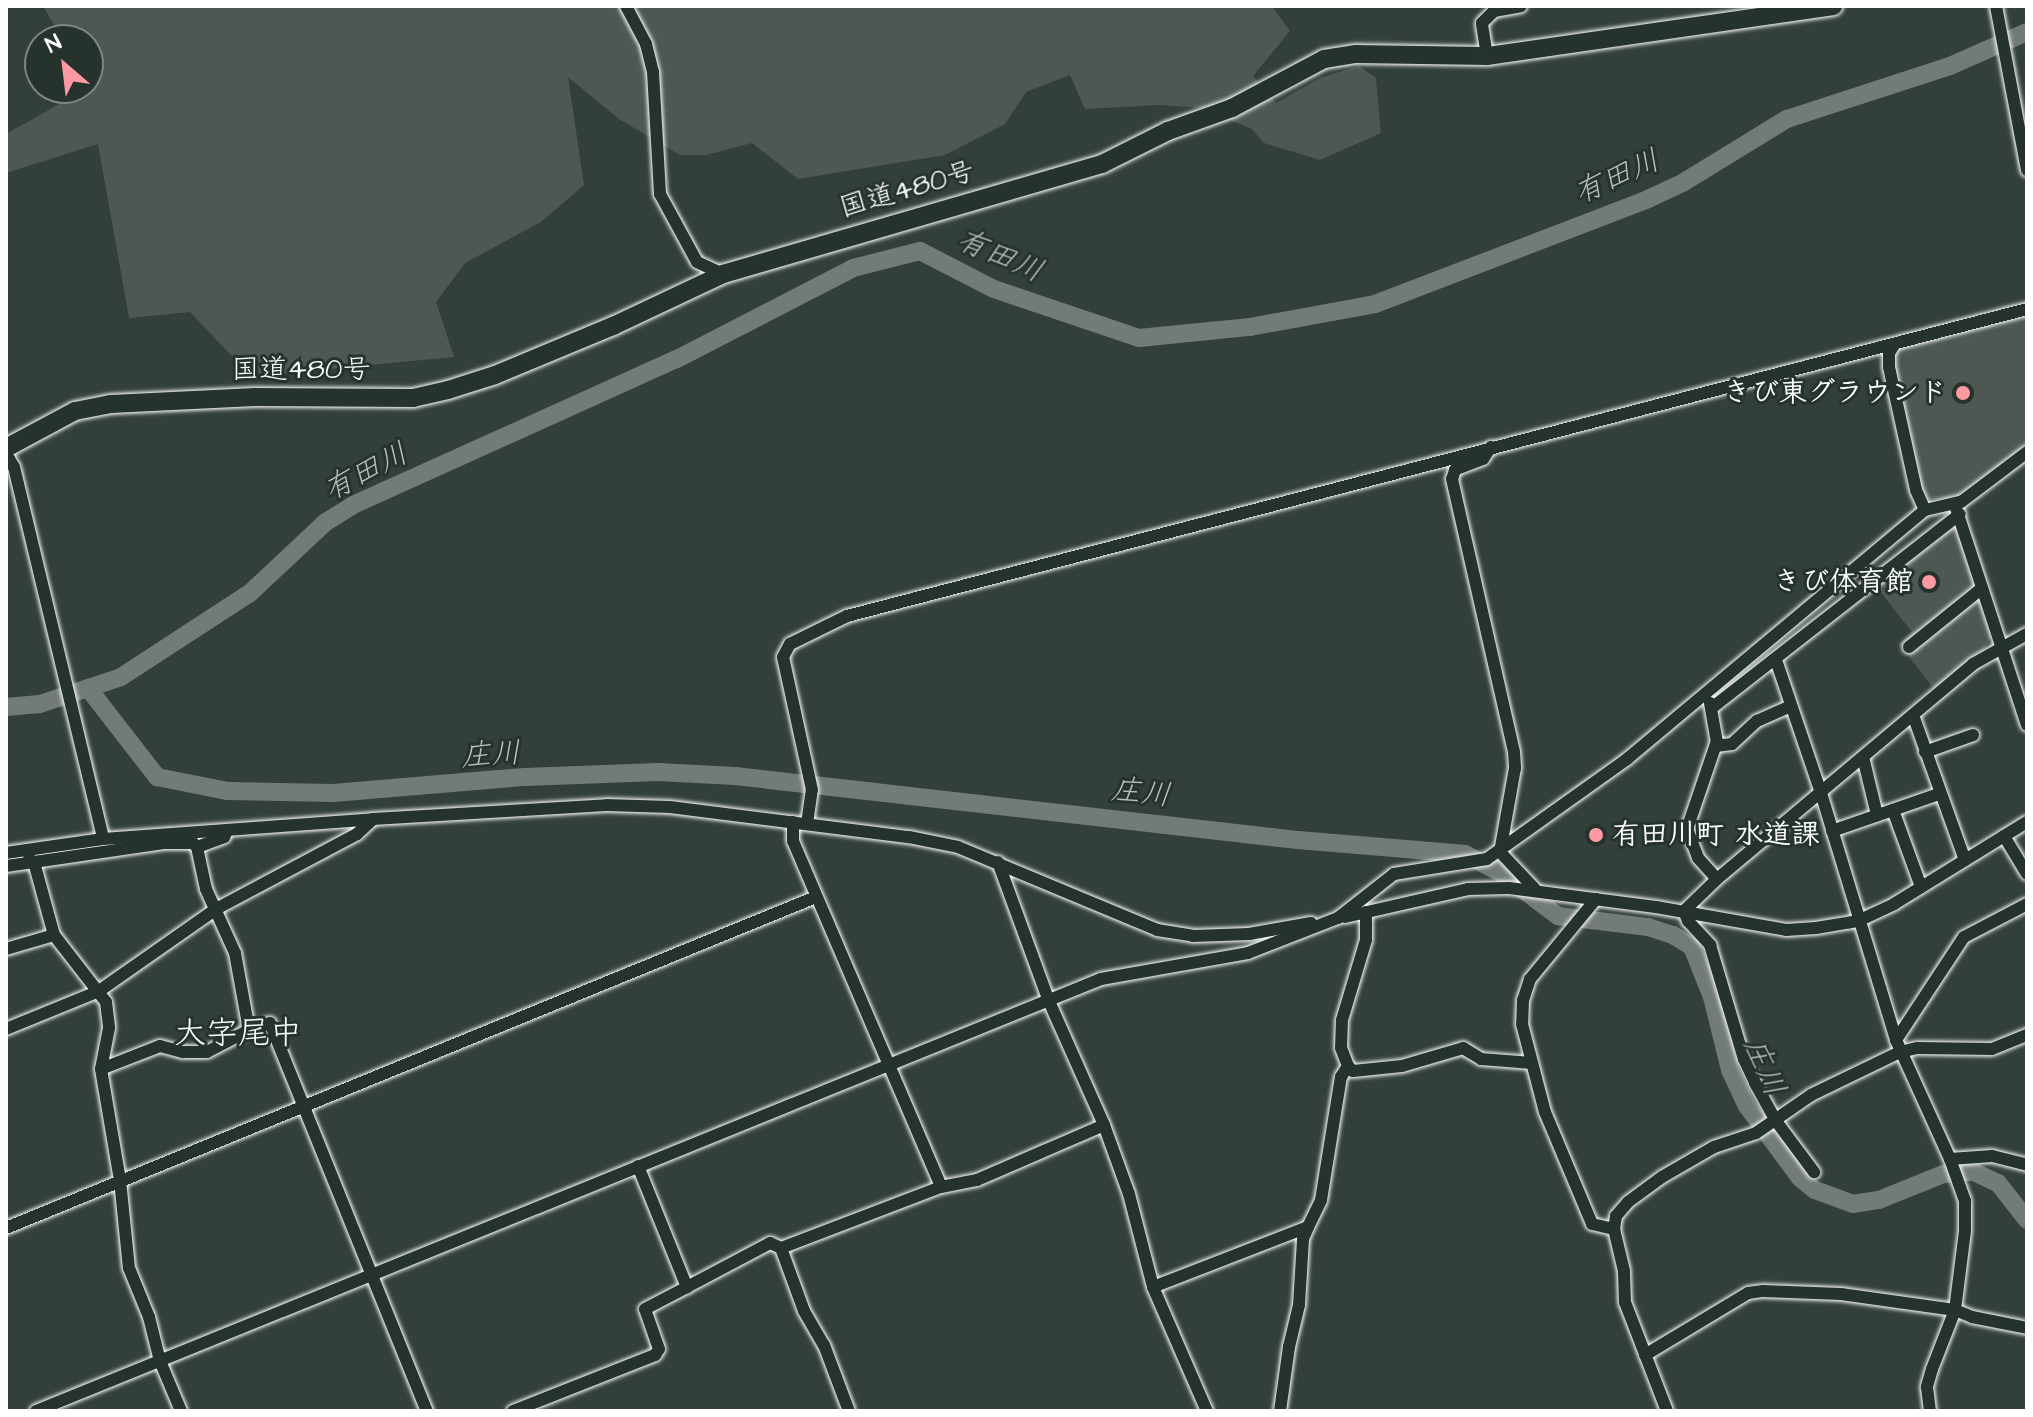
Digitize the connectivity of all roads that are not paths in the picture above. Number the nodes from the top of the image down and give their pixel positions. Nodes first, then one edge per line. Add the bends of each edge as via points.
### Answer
1 (626, 6) edge
2 (1521, 6) edge
3 (1833, 6) edge
4 (1996, 6) edge
5 (1487, 56) junction
6 (2027, 170) edge
7 (723, 274) junction
8 (2027, 309) edge
9 (1894, 345) junction
10 (1491, 447) junction
11 (6, 448) edge
12 (2027, 452) edge
13 (10, 464) edge
14 (1925, 510) junction
15 (1957, 510) junction
16 (1908, 525) junction
17 (1922, 542) junction
18 (1982, 588) junction
19 (2027, 634) edge
20 (1909, 647) dead end
21 (2000, 649) junction
22 (1776, 660) junction
23 (1705, 696) junction
24 (1791, 706) junction
25 (1713, 707) junction
26 (1913, 715) junction
27 (2027, 725) edge
28 (1973, 735) dead end
29 (1716, 746) junction
30 (1925, 752) junction
31 (1863, 757) junction
32 (1821, 793) junction
33 (1939, 794) junction
34 (1893, 810) junction
35 (1877, 815) junction
36 (373, 819) junction
37 (793, 822) junction
38 (2027, 822) edge
39 (807, 824) junction
40 (227, 831) junction
41 (1832, 831) junction
42 (102, 835) junction
43 (2004, 836) junction
44 (197, 847) junction
45 (1500, 852) junction
46 (6, 853) edge
47 (1965, 860) junction
48 (34, 862) junction
49 (998, 862) junction
50 (6, 864) edge
51 (2027, 874) edge
52 (1717, 879) junction
53 (1921, 887) junction
54 (1535, 889) junction
55 (816, 897) junction
56 (1596, 899) junction
57 (2027, 904) edge
58 (216, 909) junction
59 (1684, 911) junction
60 (1366, 912) junction
61 (1338, 918) junction
62 (1858, 921) junction
63 (54, 935) junction
64 (1230, 935) junction
65 (6, 949) edge
66 (1232, 958) junction
67 (99, 991) junction
68 (1048, 999) junction
69 (6, 1029) edge
70 (249, 1030) junction
71 (2027, 1035) edge
72 (1898, 1046) junction
73 (1532, 1063) junction
74 (887, 1065) junction
75 (1348, 1066) junction
76 (101, 1069) junction
77 (304, 1107) junction
78 (1776, 1121) junction
79 (1104, 1125) junction
80 (1950, 1159) junction
81 (2027, 1165) edge
82 (638, 1166) junction
83 (1814, 1172) dead end
84 (120, 1180) junction
85 (941, 1187) junction
86 (1308, 1227) junction
87 (6, 1228) edge
88 (1614, 1229) junction
89 (781, 1248) junction
90 (371, 1274) junction
91 (687, 1287) junction
92 (1153, 1287) junction
93 (1955, 1310) junction
94 (2027, 1328) edge
95 (1645, 1355) junction
96 (160, 1361) junction
97 (36, 1411) edge
98 (181, 1411) edge
99 (427, 1411) edge
100 (513, 1411) edge
101 (849, 1411) edge
102 (1207, 1411) edge
103 (1280, 1411) edge
104 (1667, 1411) edge
105 (1930, 1411) edge

1 - 7 street via 646,44 653,72 660,194 697,262
2 - 5 street via 1494,11 1482,23
3 - 5 highway, 国道480号
4 - 6 street
5 - 7 highway, 国道480号 via 1355,54 1324,59 1232,108 1168,131 1102,164
7 - 11 highway, 国道480号 via 600,331 448,390 413,398 255,397 111,404 75,411
8 - 9 street
9 - 10 street
9 - 14 street via 1889,367
10 - 39 street via 847,616 790,644 783,657 812,790
10 - 45 street via 1483,459 1455,470 1452,479 1514,752
12 - 15 street
13 - 42 street
14 - 15 street
14 - 16 street
15 - 17 street
15 - 18 street
16 - 17 street via 1921,528
16 - 23 street
17 - 22 street
18 - 20 street
18 - 21 street
19 - 21 street
21 - 26 street via 1973,664
21 - 27 street
22 - 24 street
22 - 25 street
23 - 25 street
23 - 45 street
24 - 29 street via 1757,721 1732,744
24 - 32 street
25 - 29 street
26 - 30 street
26 - 31 street
28 - 30 street
29 - 52 street via 1687,829 1698,858
30 - 33 street
31 - 32 street
31 - 35 street
32 - 41 street
32 - 52 street
33 - 34 street
33 - 47 street
34 - 35 street
34 - 53 street
35 - 41 street
36 - 37 street via 607,805
36 - 40 street
36 - 58 street via 357,834
37 - 39 street
37 - 55 street via 793,841
38 - 43 street
39 - 49 street via 909,837
40 - 42 street
40 - 44 street
41 - 62 street
42 - 46 street
43 - 47 street
43 - 51 street
44 - 48 street via 164,843
44 - 58 street
45 - 54 street
45 - 61 street via 1476,862 1394,874
47 - 53 street
48 - 50 street
48 - 63 street
49 - 64 street via 1157,930
49 - 68 street
52 - 59 street
53 - 62 street
54 - 56 street
54 - 60 street via 1468,889
55 - 74 street
55 - 77 street
56 - 59 street
56 - 73 street via 1530,979 1522,1024
57 - 72 street via 1964,937
58 - 67 street
58 - 70 street via 235,953
59 - 62 street via 1786,930
59 - 78 street via 1710,945 1744,1059
60 - 61 street
60 - 75 street via 1366,940 1342,1020 1341,1048
61 - 64 street
61 - 66 street
62 - 72 street
63 - 65 street
63 - 67 street
64 - 66 street via 1244,944
66 - 68 street via 1101,979
67 - 69 street
67 - 76 street via 109,1028
68 - 74 street
68 - 79 street
70 - 76 street via 207,1052 160,1046
70 - 77 street via 270,1023
71 - 72 street via 1992,1049
72 - 78 street
72 - 80 street
73 - 75 street via 1481,1059 1463,1048 1402,1066 1353,1071
73 - 88 street via 1545,1112 1592,1224
74 - 82 street
74 - 85 street
75 - 86 street via 1341,1077 1321,1200
76 - 84 street
77 - 84 street
77 - 90 street
78 - 83 street
78 - 88 street via 1662,1177 1622,1209
79 - 85 street via 977,1180
79 - 92 street
80 - 81 street via 1992,1156
80 - 93 street via 1966,1210
82 - 90 street
82 - 91 street
84 - 87 street
84 - 96 street via 129,1268
85 - 89 street
86 - 92 street
86 - 103 street
88 - 95 street via 1625,1302
89 - 91 street via 770,1243
89 - 101 street
90 - 96 street
90 - 99 street
91 - 100 street via 645,1309 659,1349 655,1355
92 - 102 street
93 - 94 street
93 - 95 street via 1841,1294 1748,1293
93 - 105 street via 1927,1387
95 - 104 street
96 - 97 street
96 - 98 street

